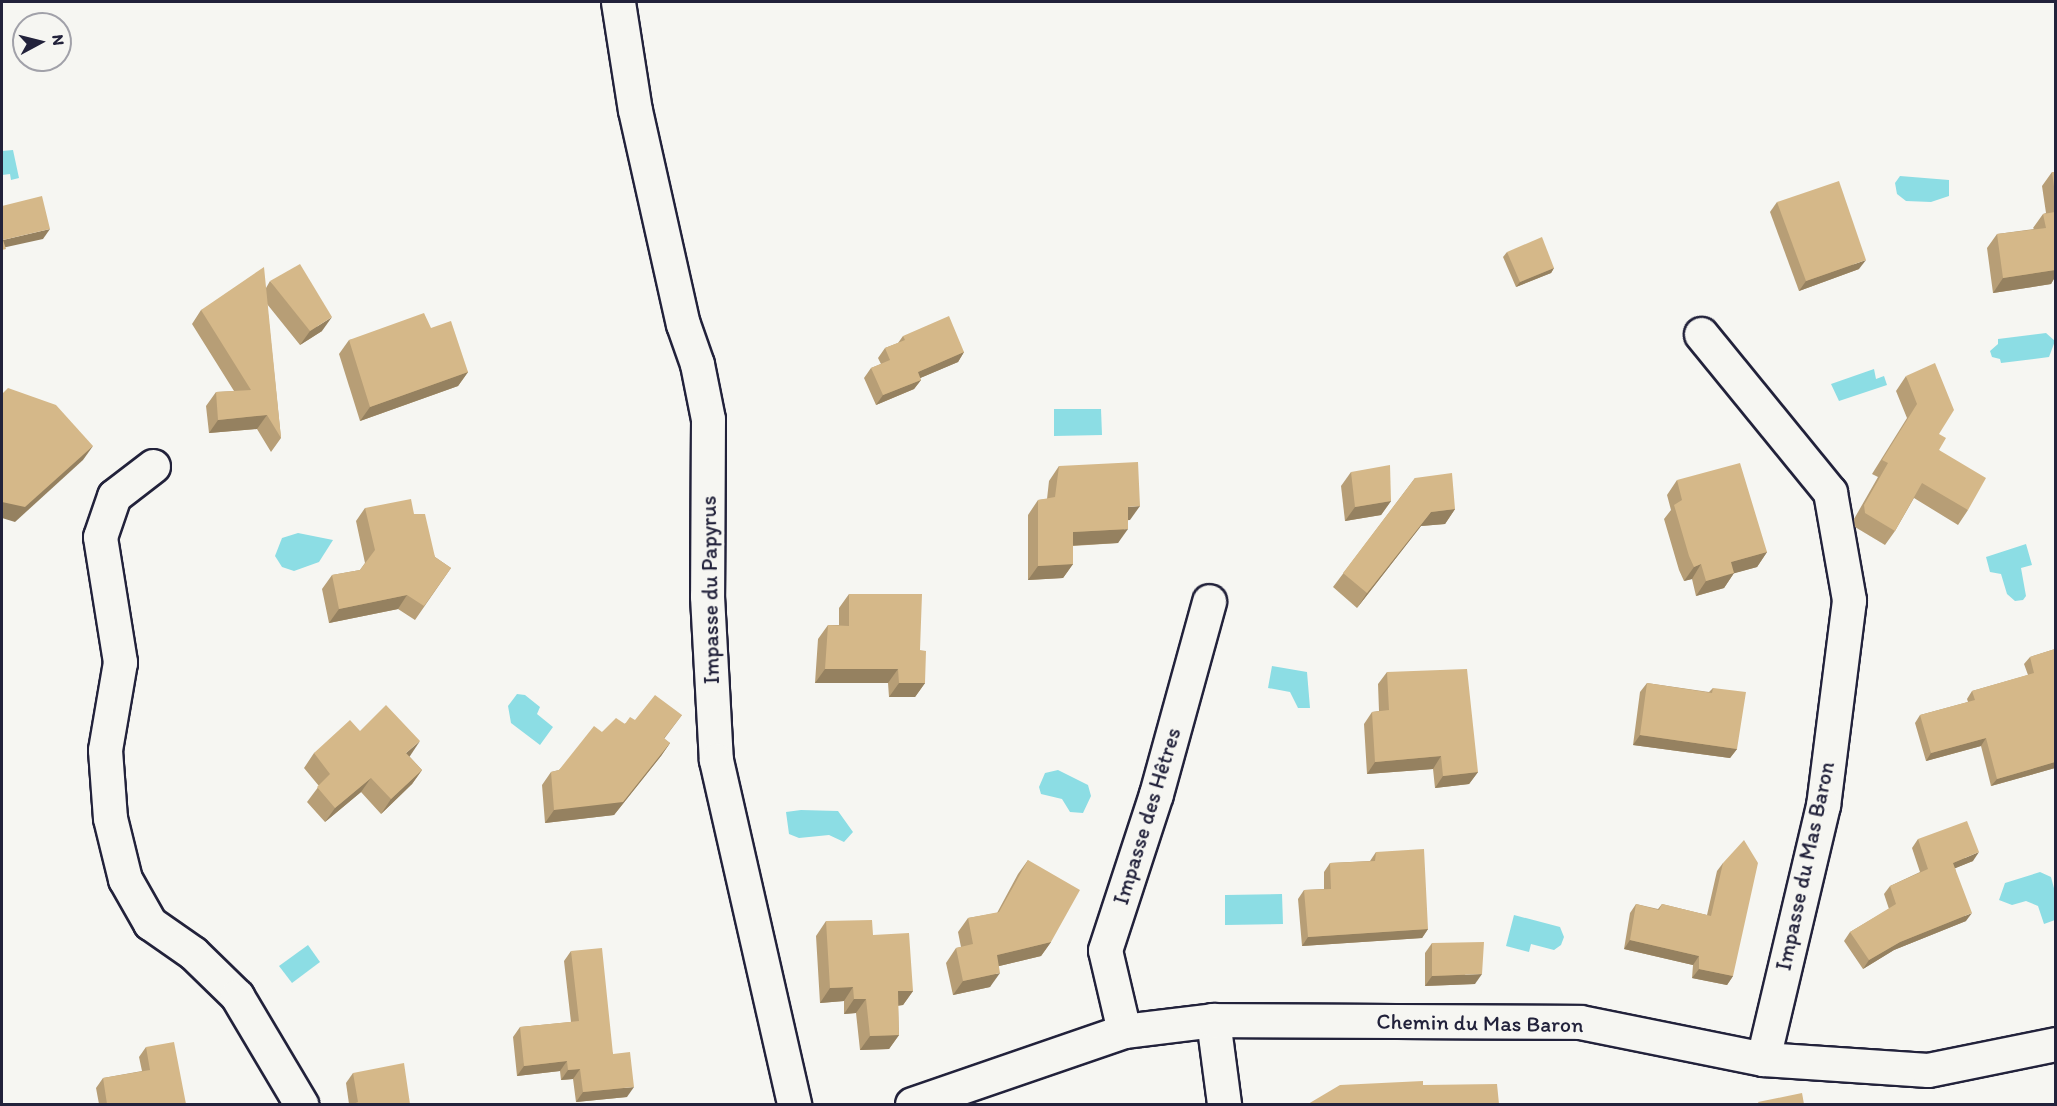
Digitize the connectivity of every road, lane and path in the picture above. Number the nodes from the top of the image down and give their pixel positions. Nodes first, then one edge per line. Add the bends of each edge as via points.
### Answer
1 (618, 2) edge
2 (1701, 334) dead end
3 (153, 466) dead end
4 (1209, 601) dead end
5 (1213, 1020) junction
6 (1124, 1031) junction
7 (2055, 1044) edge
8 (1762, 1059) junction
9 (301, 1104) edge
10 (794, 1104) edge
11 (912, 1104) edge
12 (1224, 1104) edge

1 - 10 street, Impasse du Papyrus via 628,75 680,314 708,418 707,596 716,760
2 - 8 street, Impasse du Mas Baron via 1830,492 1849,600 1823,806
3 - 9 street via 114,496 100,537 120,662 105,750 110,818 125,879 150,923 193,953 237,996
4 - 6 street, Impasse des Hêtres via 1156,794 1106,950
5 - 6 street, Chemin du Mas Baron
5 - 8 street, Chemin du Mas Baron via 1580,1022
5 - 12 street
6 - 11 street, Chemin du Mas Baron
7 - 8 street, Chemin du Mas Baron via 1928,1070

